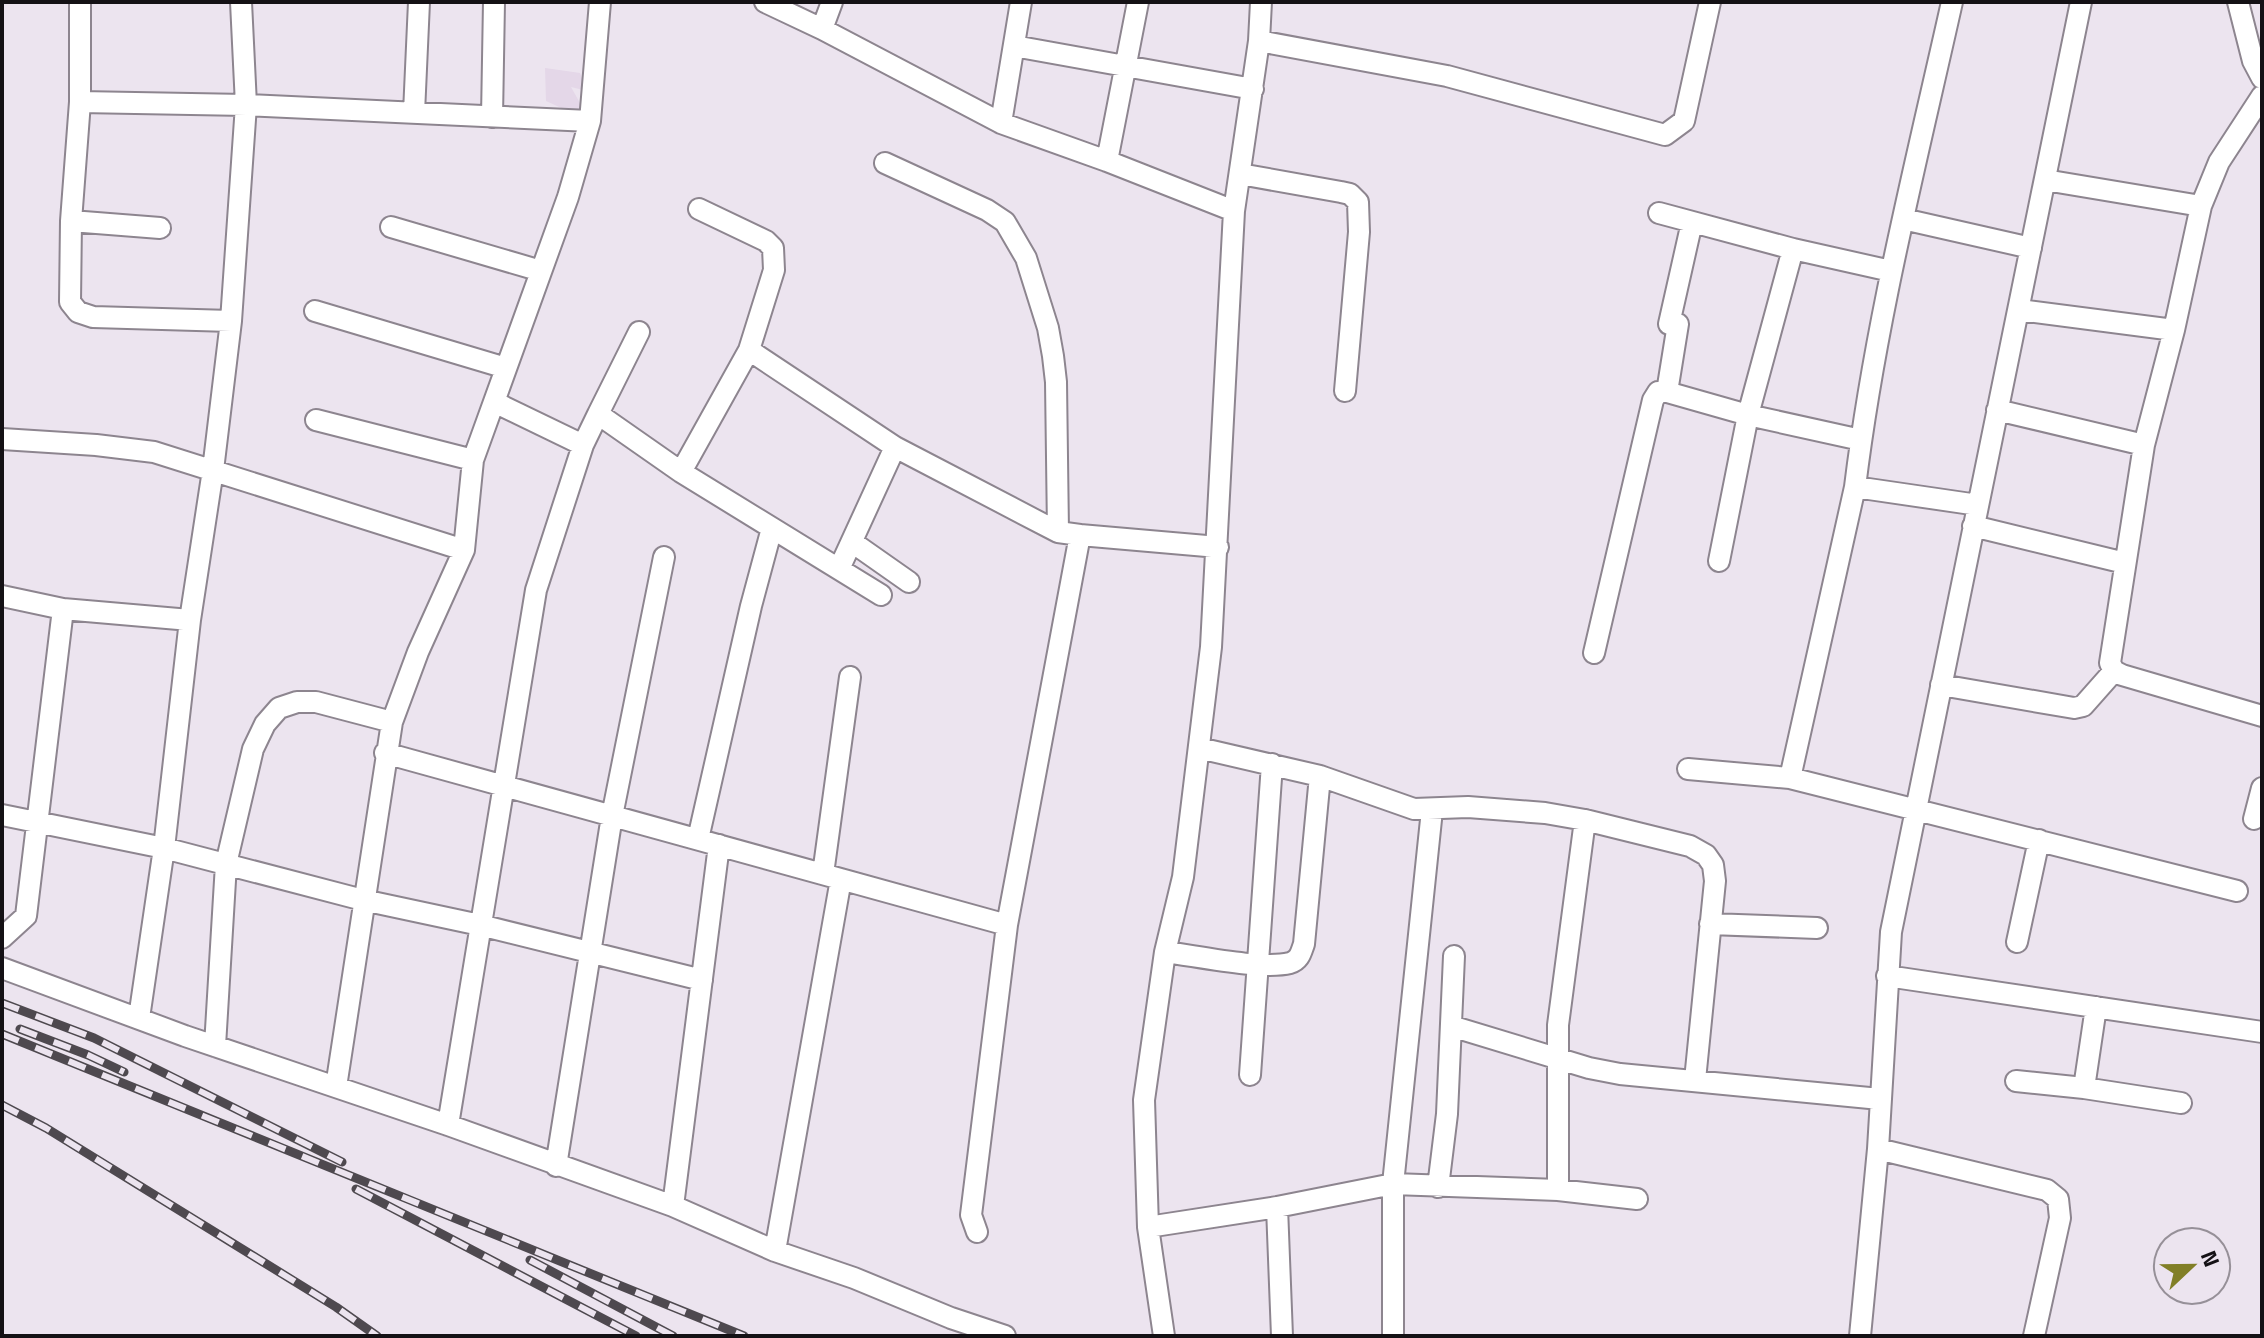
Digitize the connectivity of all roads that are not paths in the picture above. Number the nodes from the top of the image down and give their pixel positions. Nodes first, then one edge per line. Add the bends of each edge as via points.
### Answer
1 (80, 2) edge
2 (241, 2) edge
3 (419, 2) edge
4 (494, 2) edge
5 (600, 2) edge
6 (765, 2) edge
7 (832, 2) edge
8 (1021, 2) edge
9 (1138, 2) edge
10 (1261, 2) edge
11 (1710, 2) edge
12 (1952, 2) edge
13 (2081, 2) edge
14 (2238, 2) edge
15 (822, 29) junction
16 (1259, 41) junction
17 (1014, 46) junction
18 (1124, 67) junction
19 (2262, 78) edge
20 (1253, 89) junction
21 (2262, 96) edge
22 (80, 102) junction
23 (246, 105) junction
24 (414, 113) junction
25 (492, 117) junction
26 (590, 121) junction
27 (1001, 123) junction
28 (1107, 161) junction
29 (885, 163) dead end
30 (1240, 174) junction
31 (2045, 180) junction
32 (2201, 206) junction
33 (699, 209) dead end
34 (1234, 211) junction
35 (1659, 213) dead end
36 (1903, 219) junction
37 (71, 221) junction
38 (1692, 222) junction
39 (391, 227) dead end
40 (160, 228) dead end
41 (2031, 248) junction
42 (1793, 249) junction
43 (541, 271) junction
44 (1891, 271) junction
45 (2019, 310) junction
46 (315, 311) dead end
47 (231, 321) junction
48 (2174, 330) junction
49 (639, 332) dead end
50 (749, 350) junction
51 (506, 368) junction
52 (1345, 391) dead end
53 (1667, 392) junction
54 (494, 402) junction
55 (1997, 410) junction
56 (598, 414) junction
57 (1748, 415) junction
58 (316, 420) dead end
59 (2, 439) edge
60 (1861, 440) junction
61 (583, 445) junction
62 (2144, 445) junction
63 (895, 447) junction
64 (473, 460) junction
65 (213, 470) junction
66 (681, 472) junction
67 (1855, 487) junction
68 (1978, 505) junction
69 (1973, 526) junction
70 (772, 528) junction
71 (1058, 532) junction
72 (1080, 535) junction
73 (852, 542) junction
74 (1218, 547) junction
75 (464, 550) junction
76 (664, 557) dead end
77 (1719, 561) dead end
78 (2125, 563) junction
79 (839, 569) junction
80 (909, 582) dead end
81 (881, 595) dead end
82 (2, 596) edge
83 (63, 609) junction
84 (190, 620) junction
85 (1594, 653) dead end
86 (2114, 671) junction
87 (850, 677) dead end
88 (1941, 685) junction
89 (2262, 716) edge
90 (392, 722) junction
91 (1199, 748) junction
92 (385, 753) junction
93 (1272, 764) junction
94 (1688, 769) dead end
95 (1320, 776) junction
96 (1790, 778) junction
97 (503, 785) junction
98 (2262, 788) edge
99 (1918, 809) junction
100 (1432, 810) junction
101 (2, 815) edge
102 (612, 816) junction
103 (2254, 819) dead end
104 (1585, 820) junction
105 (36, 821) junction
106 (698, 839) junction
107 (2039, 840) junction
108 (719, 845) junction
109 (164, 848) junction
110 (226, 864) junction
111 (832, 876) junction
112 (2237, 891) dead end
113 (363, 900) junction
114 (1710, 924) junction
115 (480, 925) junction
116 (1007, 925) junction
117 (1817, 928) dead end
118 (2, 938) edge
119 (2017, 942) dead end
120 (590, 952) junction
121 (1165, 952) junction
122 (1454, 956) dead end
123 (1259, 964) junction
124 (2, 968) edge
125 (1887, 976) junction
126 (702, 980) junction
127 (2096, 1007) junction
128 (139, 1018) junction
129 (1451, 1026) junction
130 (2262, 1032) edge
131 (215, 1046) junction
132 (1558, 1057) junction
133 (1250, 1075) dead end
134 (1695, 1080) junction
135 (2016, 1081) dead end
136 (336, 1087) junction
137 (2084, 1088) junction
138 (1880, 1099) junction
139 (2181, 1103) dead end
140 (448, 1125) junction
141 (1878, 1149) junction
142 (556, 1166) junction
143 (1393, 1184) junction
144 (1438, 1187) junction
145 (1558, 1190) junction
146 (1637, 1199) dead end
147 (673, 1206) junction
148 (1277, 1207) junction
149 (1148, 1227) junction
150 (977, 1232) dead end
151 (775, 1251) junction
152 (1005, 1336) edge
153 (1164, 1336) edge
154 (1282, 1336) edge
155 (1393, 1336) edge
156 (1860, 1336) edge
157 (2034, 1336) edge

1 - 22 street
2 - 23 street
3 - 24 street
4 - 25 street
5 - 26 street
6 - 15 street
7 - 15 street
8 - 17 street
9 - 18 street
10 - 16 street
11 - 16 street via 1684,121 1665,135 1447,76
12 - 36 street
13 - 31 street
14 - 19 street
15 - 27 street
16 - 20 street
17 - 18 street
17 - 27 street
18 - 20 street
18 - 28 street
20 - 30 street
21 - 32 street via 2219,162
22 - 23 street
22 - 37 street
23 - 24 street
23 - 47 street
24 - 25 street
25 - 26 street
26 - 43 street
27 - 28 street
28 - 34 street
29 - 71 street via 1005,222 1026,258 1053,356
30 - 34 street
30 - 52 street via 1350,194 1358,202
31 - 32 street
31 - 41 street
32 - 48 street
33 - 50 street via 773,248 774,270
34 - 74 street
35 - 38 street
36 - 41 street
36 - 44 street
37 - 40 street
37 - 47 street via 70,302 78,312 93,317
38 - 42 street
38 - 53 street
39 - 43 street
41 - 45 street
42 - 44 street
42 - 57 street
43 - 51 street
44 - 60 street
45 - 48 street
45 - 55 street
46 - 51 street
47 - 65 street
48 - 62 street
49 - 56 street
50 - 63 street
50 - 66 street
51 - 54 street
53 - 57 street
53 - 85 street via 1658,392 1653,400
54 - 61 street
54 - 64 street
55 - 62 street
55 - 68 street
56 - 61 street
56 - 66 street
57 - 60 street
57 - 77 street
58 - 64 street
59 - 65 street via 154,452
60 - 67 street
61 - 97 street via 536,590
62 - 78 street
63 - 71 street
63 - 73 street
64 - 75 street
65 - 75 street
65 - 84 street
66 - 70 street
67 - 68 street
67 - 96 street
68 - 69 street
69 - 78 street
69 - 88 street
70 - 79 street
70 - 106 street
71 - 72 street
72 - 74 street
72 - 116 street
73 - 79 street
73 - 80 street
74 - 91 street
75 - 90 street
76 - 102 street
78 - 86 street via 2111,651
79 - 81 street
82 - 83 street
83 - 84 street
83 - 105 street
84 - 109 street
86 - 88 street via 2083,706 2074,708
86 - 89 street
87 - 111 street
88 - 99 street
90 - 92 street
90 - 110 street via 316,702 279,708 253,749
91 - 93 street
91 - 121 street via 1183,877
92 - 97 street
92 - 113 street
93 - 95 street
93 - 123 street
94 - 96 street
95 - 100 street via 1414,809
95 - 123 street via 1300,957 1292,963
96 - 99 street
97 - 102 street
97 - 115 street
98 - 103 street
99 - 107 street
99 - 125 street via 1891,932
100 - 104 street via 1508,809
100 - 143 street
101 - 105 street
102 - 106 street
102 - 120 street
104 - 114 street via 1690,846 1706,855 1715,881
104 - 132 street
105 - 109 street
105 - 118 street via 26,916
106 - 108 street
107 - 112 street
107 - 119 street
108 - 111 street
108 - 126 street
109 - 110 street
109 - 128 street
110 - 113 street
110 - 131 street
111 - 116 street
111 - 151 street
113 - 115 street
113 - 136 street
114 - 117 street
114 - 134 street
115 - 120 street
115 - 140 street
116 - 150 street via 971,1215
120 - 126 street
120 - 142 street
121 - 123 street
121 - 149 street via 1144,1100
122 - 129 street
123 - 133 street
124 - 128 street
125 - 127 street
125 - 138 street
126 - 147 street
127 - 130 street
127 - 137 street
128 - 131 street
129 - 132 street
129 - 144 street
131 - 136 street
132 - 134 street via 1620,1074
132 - 145 street
134 - 138 street
135 - 137 street
136 - 140 street
137 - 139 street
138 - 141 street
140 - 142 street
141 - 156 street
141 - 157 street via 2047,1190 2058,1199 2060,1218
142 - 147 street
143 - 144 street
143 - 148 street
143 - 155 street
144 - 145 street
145 - 146 street
147 - 151 street
148 - 149 street
148 - 154 street
149 - 153 street
151 - 152 street

